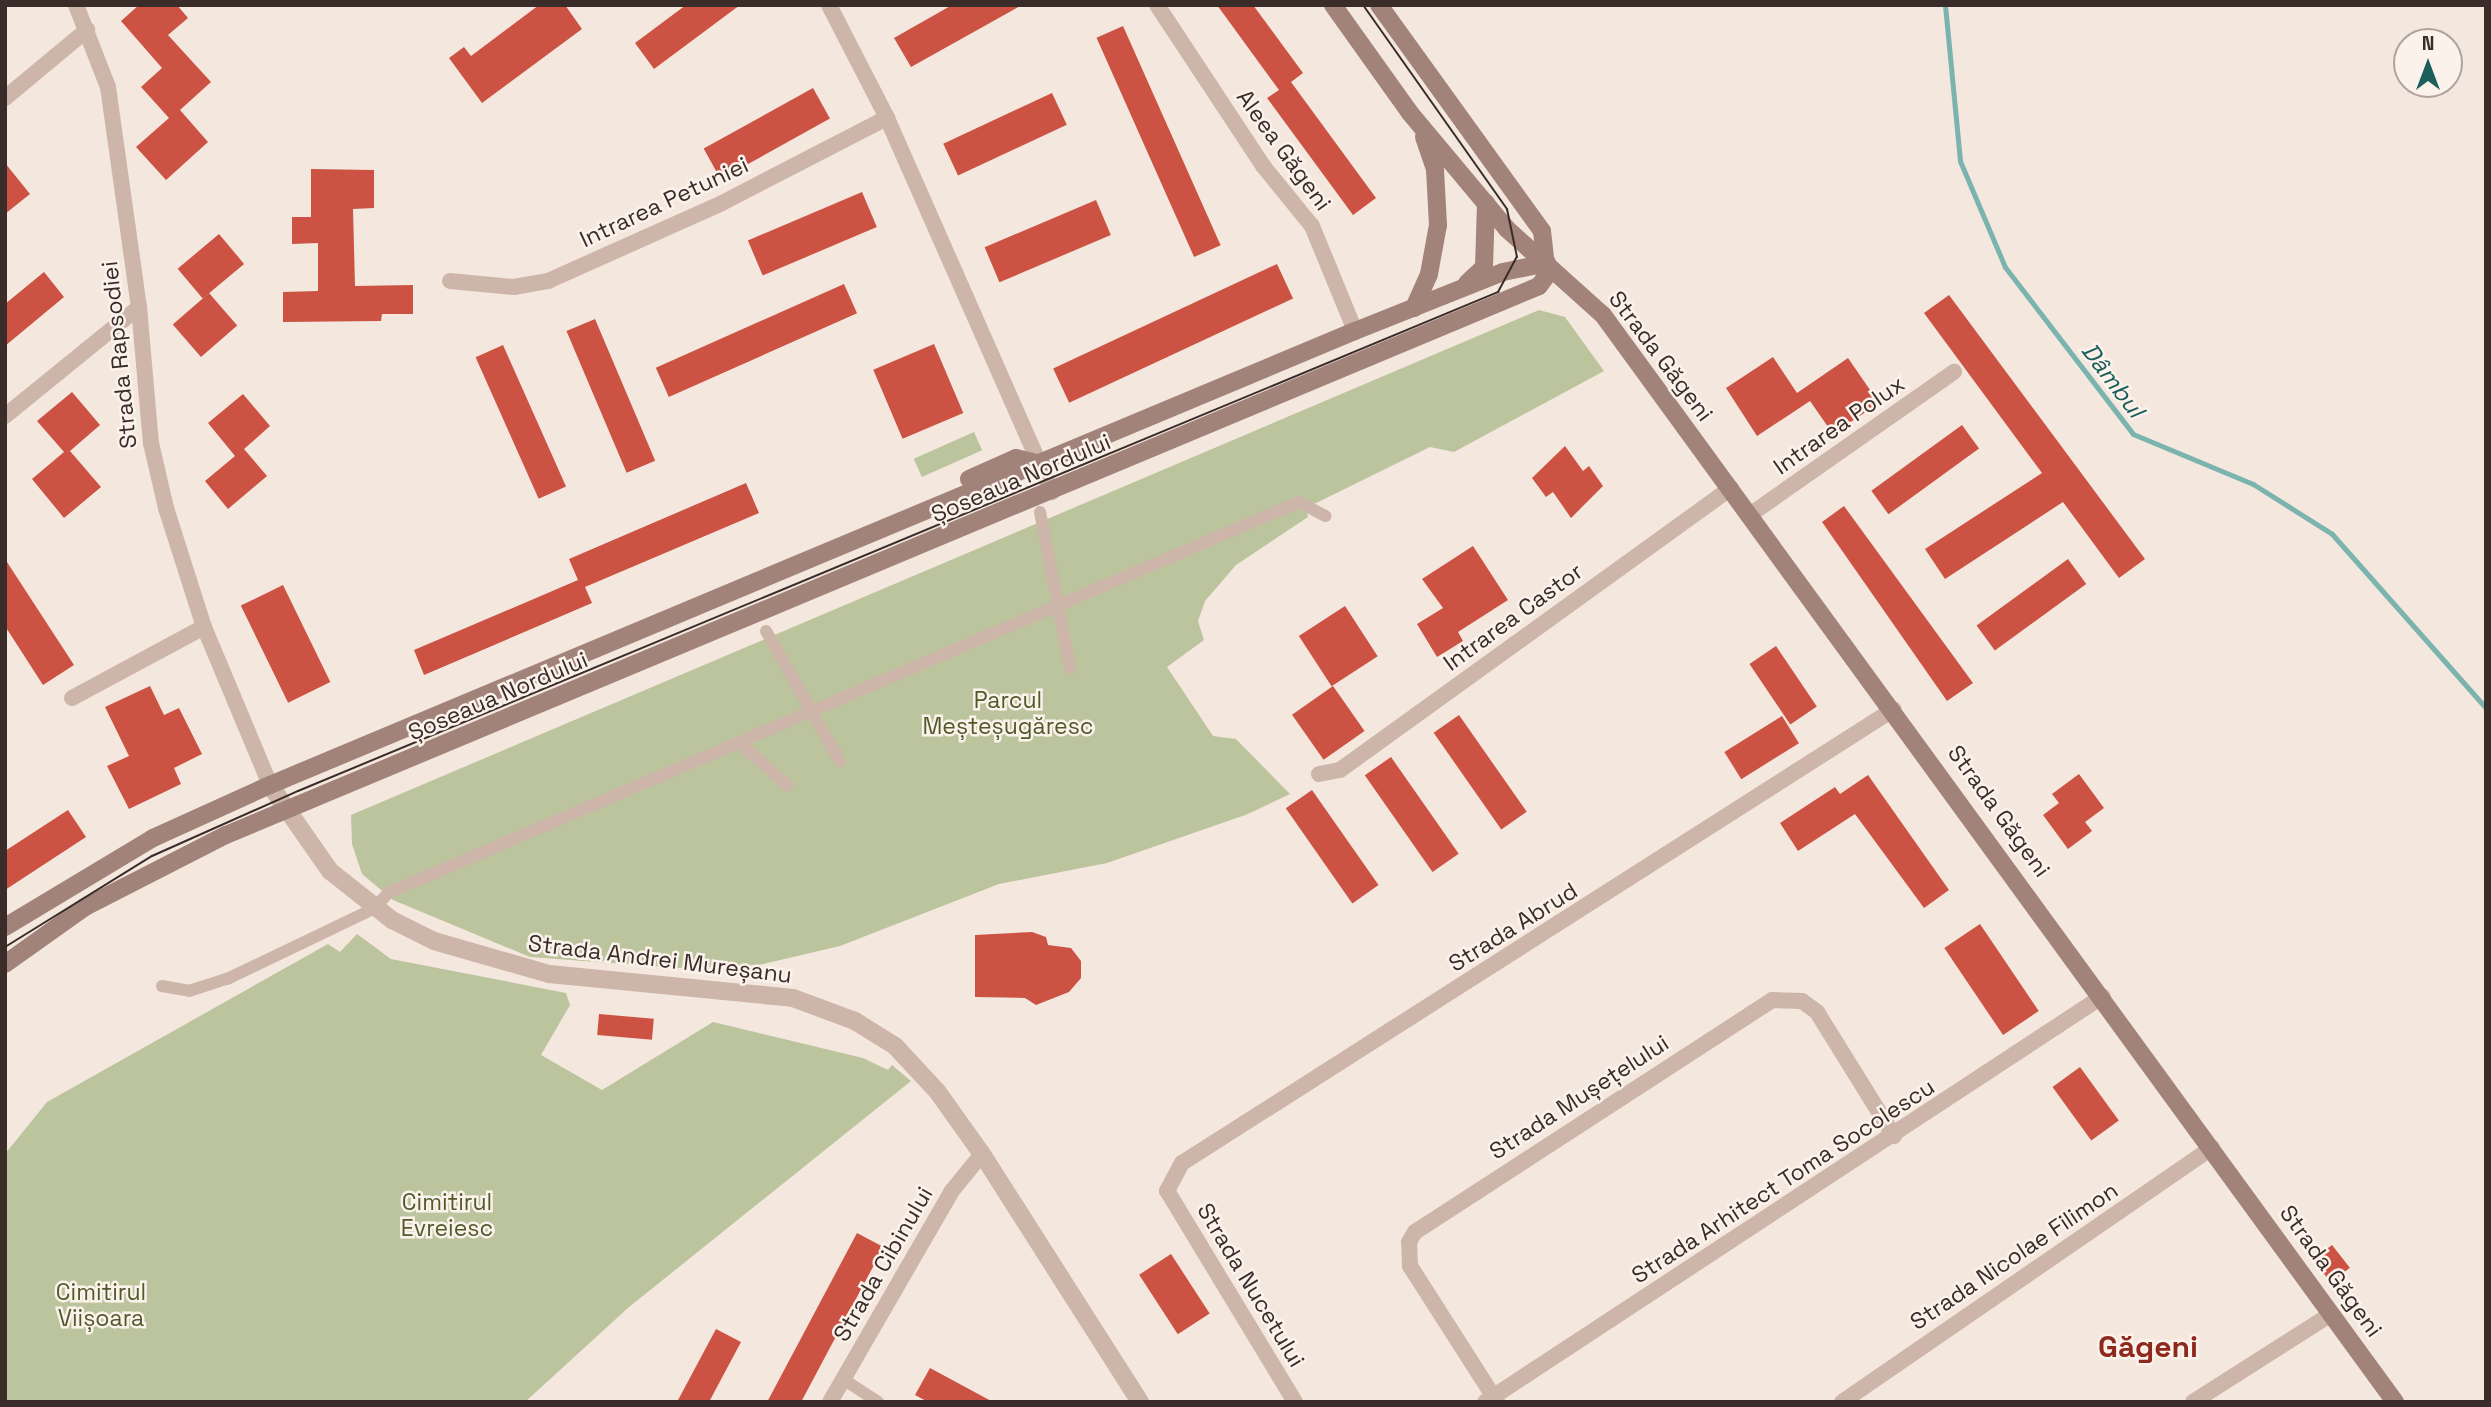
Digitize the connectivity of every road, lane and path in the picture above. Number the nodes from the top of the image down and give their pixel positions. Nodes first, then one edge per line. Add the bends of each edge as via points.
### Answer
1 (76, 5) edge
2 (828, 5) edge
3 (1157, 5) edge
4 (1333, 5) edge
5 (1379, 5) edge
6 (87, 30) junction
7 (5, 98) edge
8 (1410, 113) junction
9 (887, 118) junction
10 (1486, 203) junction
11 (1547, 263) junction
12 (450, 281) dead end
13 (1462, 288) junction
14 (139, 307) junction
15 (1414, 308) junction
16 (1354, 331) junction
17 (1954, 372) dead end
18 (5, 416) edge
19 (1036, 463) junction
20 (1731, 488) junction
21 (1052, 492) junction
22 (1040, 512) dead end
23 (1751, 514) junction
24 (1325, 516) dead end
25 (1059, 607) junction
26 (204, 628) junction
27 (766, 631) dead end
28 (1070, 668) dead end
29 (72, 698) dead end
30 (1894, 709) junction
31 (813, 714) junction
32 (741, 744) junction
33 (840, 762) dead end
34 (1319, 774) dead end
35 (270, 785) junction
36 (787, 785) dead end
37 (286, 809) junction
38 (375, 908) junction
39 (5, 927) edge
40 (5, 964) edge
41 (162, 986) dead end
42 (2103, 996) junction
43 (1894, 1136) junction
44 (2212, 1148) junction
45 (982, 1154) junction
46 (1167, 1191) joint
47 (2331, 1314) junction
48 (843, 1379) junction
49 (1492, 1400) edge
50 (830, 1402) edge
51 (878, 1402) edge
52 (1140, 1402) edge
53 (1295, 1402) edge
54 (1842, 1402) edge
55 (2193, 1402) edge
56 (2395, 1402) edge

1 - 6 street, Strada Rapsodiei
2 - 9 street
3 - 16 street, Aleea Găgeni via 1264,167 1312,226
4 - 8 main road, Strada Găgeni
5 - 11 main road via 1542,232
6 - 7 street
6 - 14 street, Strada Rapsodiei via 108,87
8 - 10 main road, Strada Găgeni
8 - 15 main road via 1429,146 1438,197 1434,252
9 - 12 street, Intrarea Petuniei via 722,203 548,281 514,287
9 - 19 street
10 - 11 main road, Strada Găgeni
10 - 13 main road via 1484,267
11 - 13 main road, Șoseaua Nordului via 1524,265
11 - 20 main road, Strada Găgeni via 1603,315
11 - 21 main road, Șoseaua Nordului via 1539,286 1495,308
13 - 15 main road, Șoseaua Nordului
14 - 18 street
14 - 26 street, Strada Rapsodiei via 150,443 178,556
15 - 16 main road, Șoseaua Nordului
16 - 19 main road, Șoseaua Nordului
17 - 23 street, Intrarea Polux
19 - 21 street
19 - 35 main road, Șoseaua Nordului via 1016,458 930,496 919,513
20 - 23 main road, Strada Găgeni
20 - 34 street, Intrarea Castor via 1340,770
21 - 37 main road, Șoseaua Nordului
22 - 25 street
23 - 30 main road, Strada Găgeni
24 - 25 street via 1299,502
25 - 28 street
25 - 31 street
26 - 29 street
26 - 35 street, Strada Rapsodiei
27 - 31 street
30 - 42 main road, Strada Găgeni
30 - 46 street, Strada Abrud via 1182,1163
31 - 32 street
31 - 33 street
32 - 36 street
32 - 38 street via 388,893
35 - 37 street, Strada Rapsodiei
35 - 39 main road, Șoseaua Nordului via 153,838
37 - 38 street, Strada Andrei Mureșanu via 330,871
37 - 40 main road, Șoseaua Nordului via 161,864 85,907
38 - 41 street via 226,979 189,991
38 - 45 street, Strada Andrei Mureșanu via 434,941 549,974 778,995 821,1007 876,1033 908,1057
42 - 43 street, Strada Arhitect Toma Socolescu
42 - 44 main road, Strada Găgeni
43 - 49 street, Strada Arhitect Toma Socolescu
43 - 49 street, Strada Mușețelului via 1817,1013 1787,998 1759,1006 1415,1232 1409,1242 1410,1266
44 - 47 main road, Strada Găgeni
44 - 54 street, Strada Nicolae Filimon
45 - 48 street, Strada Cibinului via 951,1192
45 - 52 street, Strada Andrei Mureșanu
46 - 53 street, Strada Nucetului
47 - 55 street
47 - 56 main road, Strada Găgeni
48 - 50 street, Strada Cibinului
48 - 51 street

